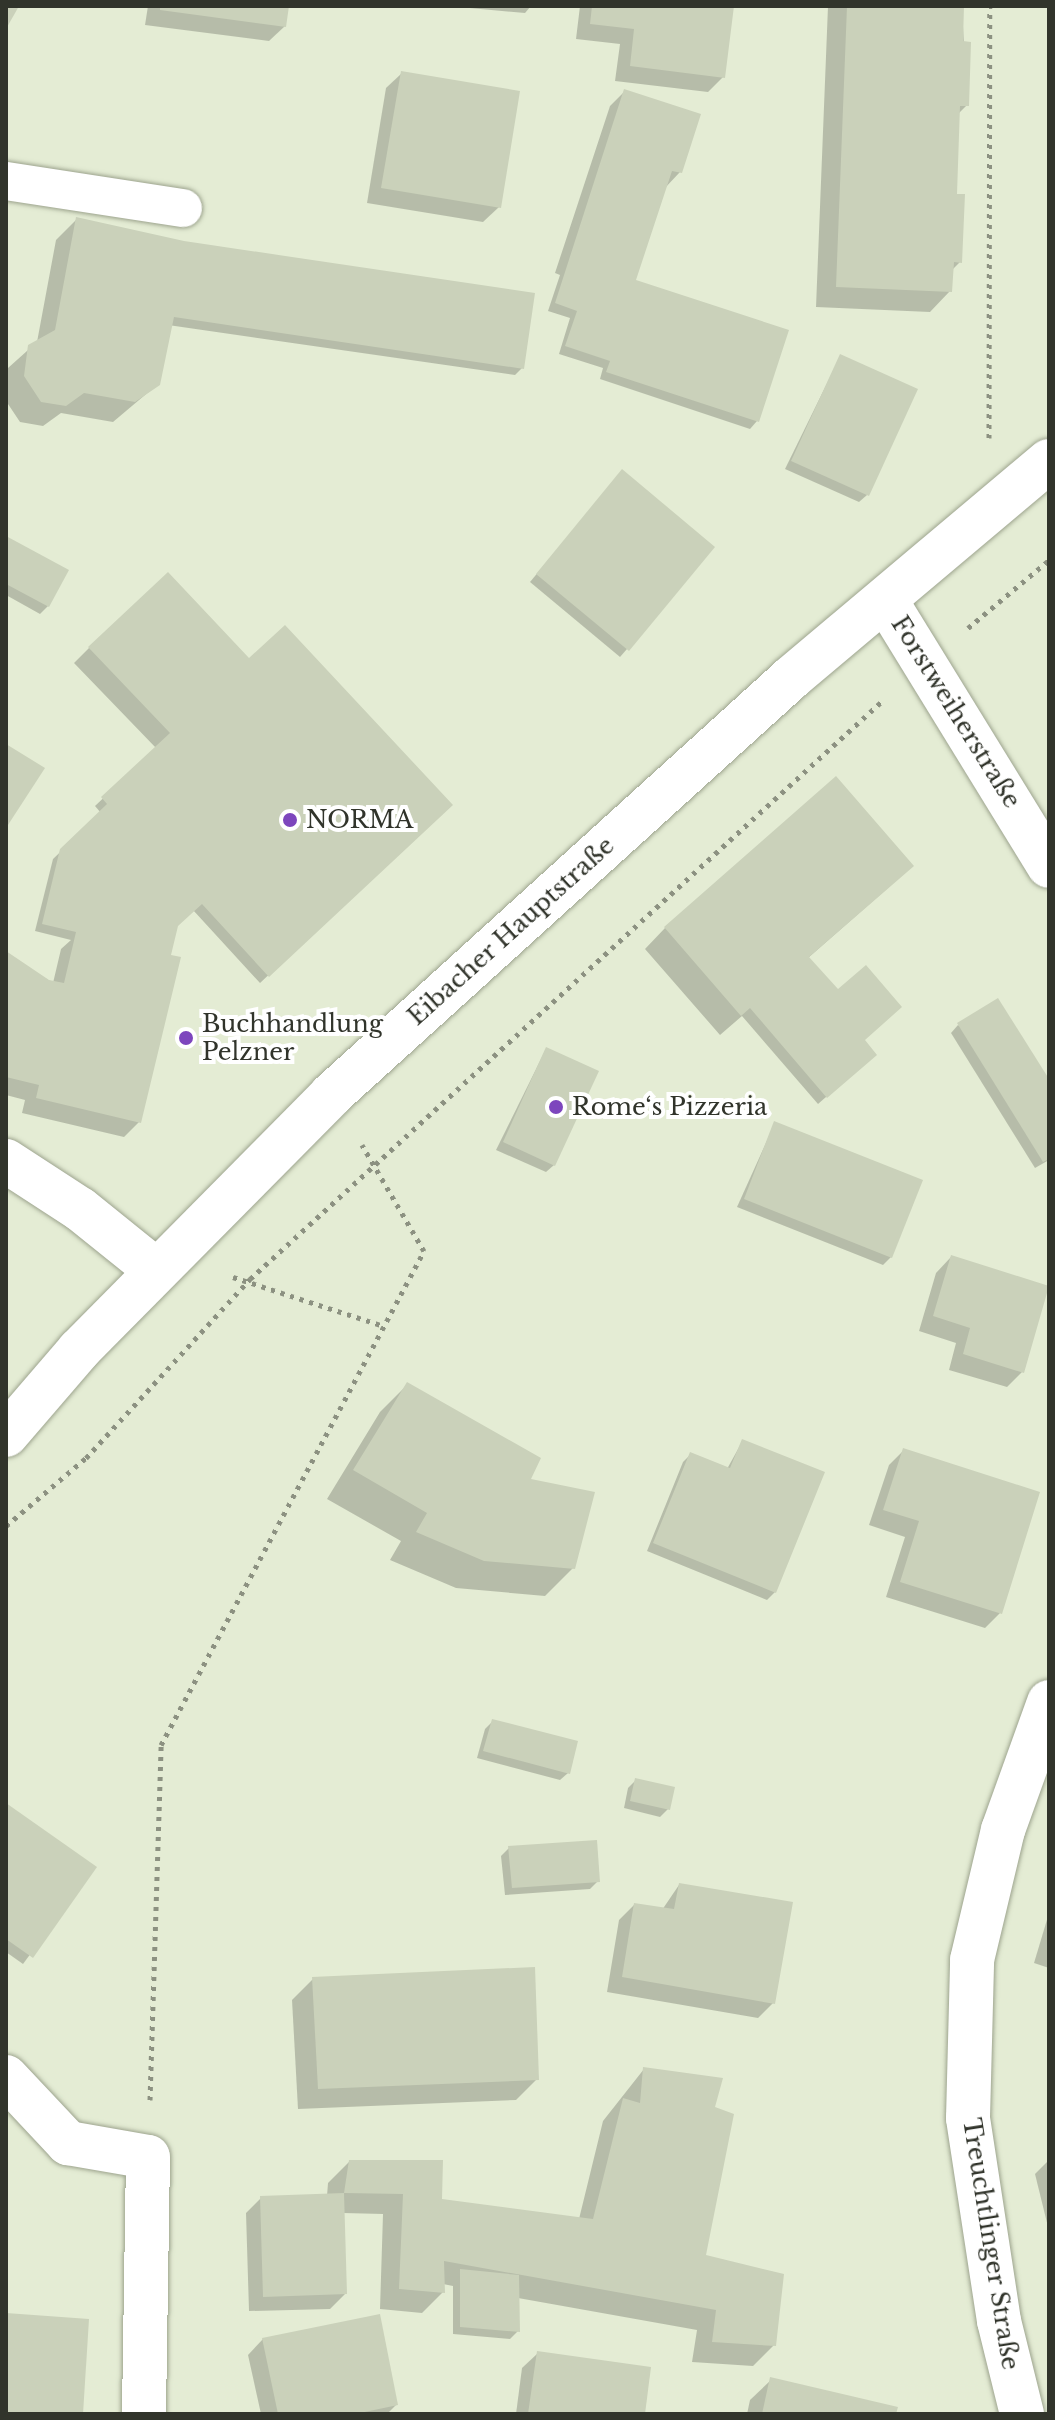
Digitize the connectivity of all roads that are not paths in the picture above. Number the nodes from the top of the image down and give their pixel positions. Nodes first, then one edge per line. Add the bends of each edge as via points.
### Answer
1 (6, 181) edge
2 (183, 208) dead end
3 (1049, 461) edge
4 (886, 601) junction
5 (1049, 866) edge
6 (6, 1161) edge
7 (156, 1270) junction
8 (6, 1435) edge
9 (1049, 1702) edge
10 (6, 2077) edge
11 (144, 2414) edge
12 (1022, 2414) edge

1 - 2 lane
3 - 4 street, Eibacher Hauptstraße
4 - 5 street, Forstweiherstraße
4 - 7 street, Eibacher Hauptstraße via 791,678 331,1095
6 - 7 street via 80,1209
7 - 8 street, Eibacher Hauptstraße
9 - 12 street, Treuchtlinger Straße via 1003,1830 972,1960 968,2118 999,2321
10 - 11 street via 68,2143 148,2157

